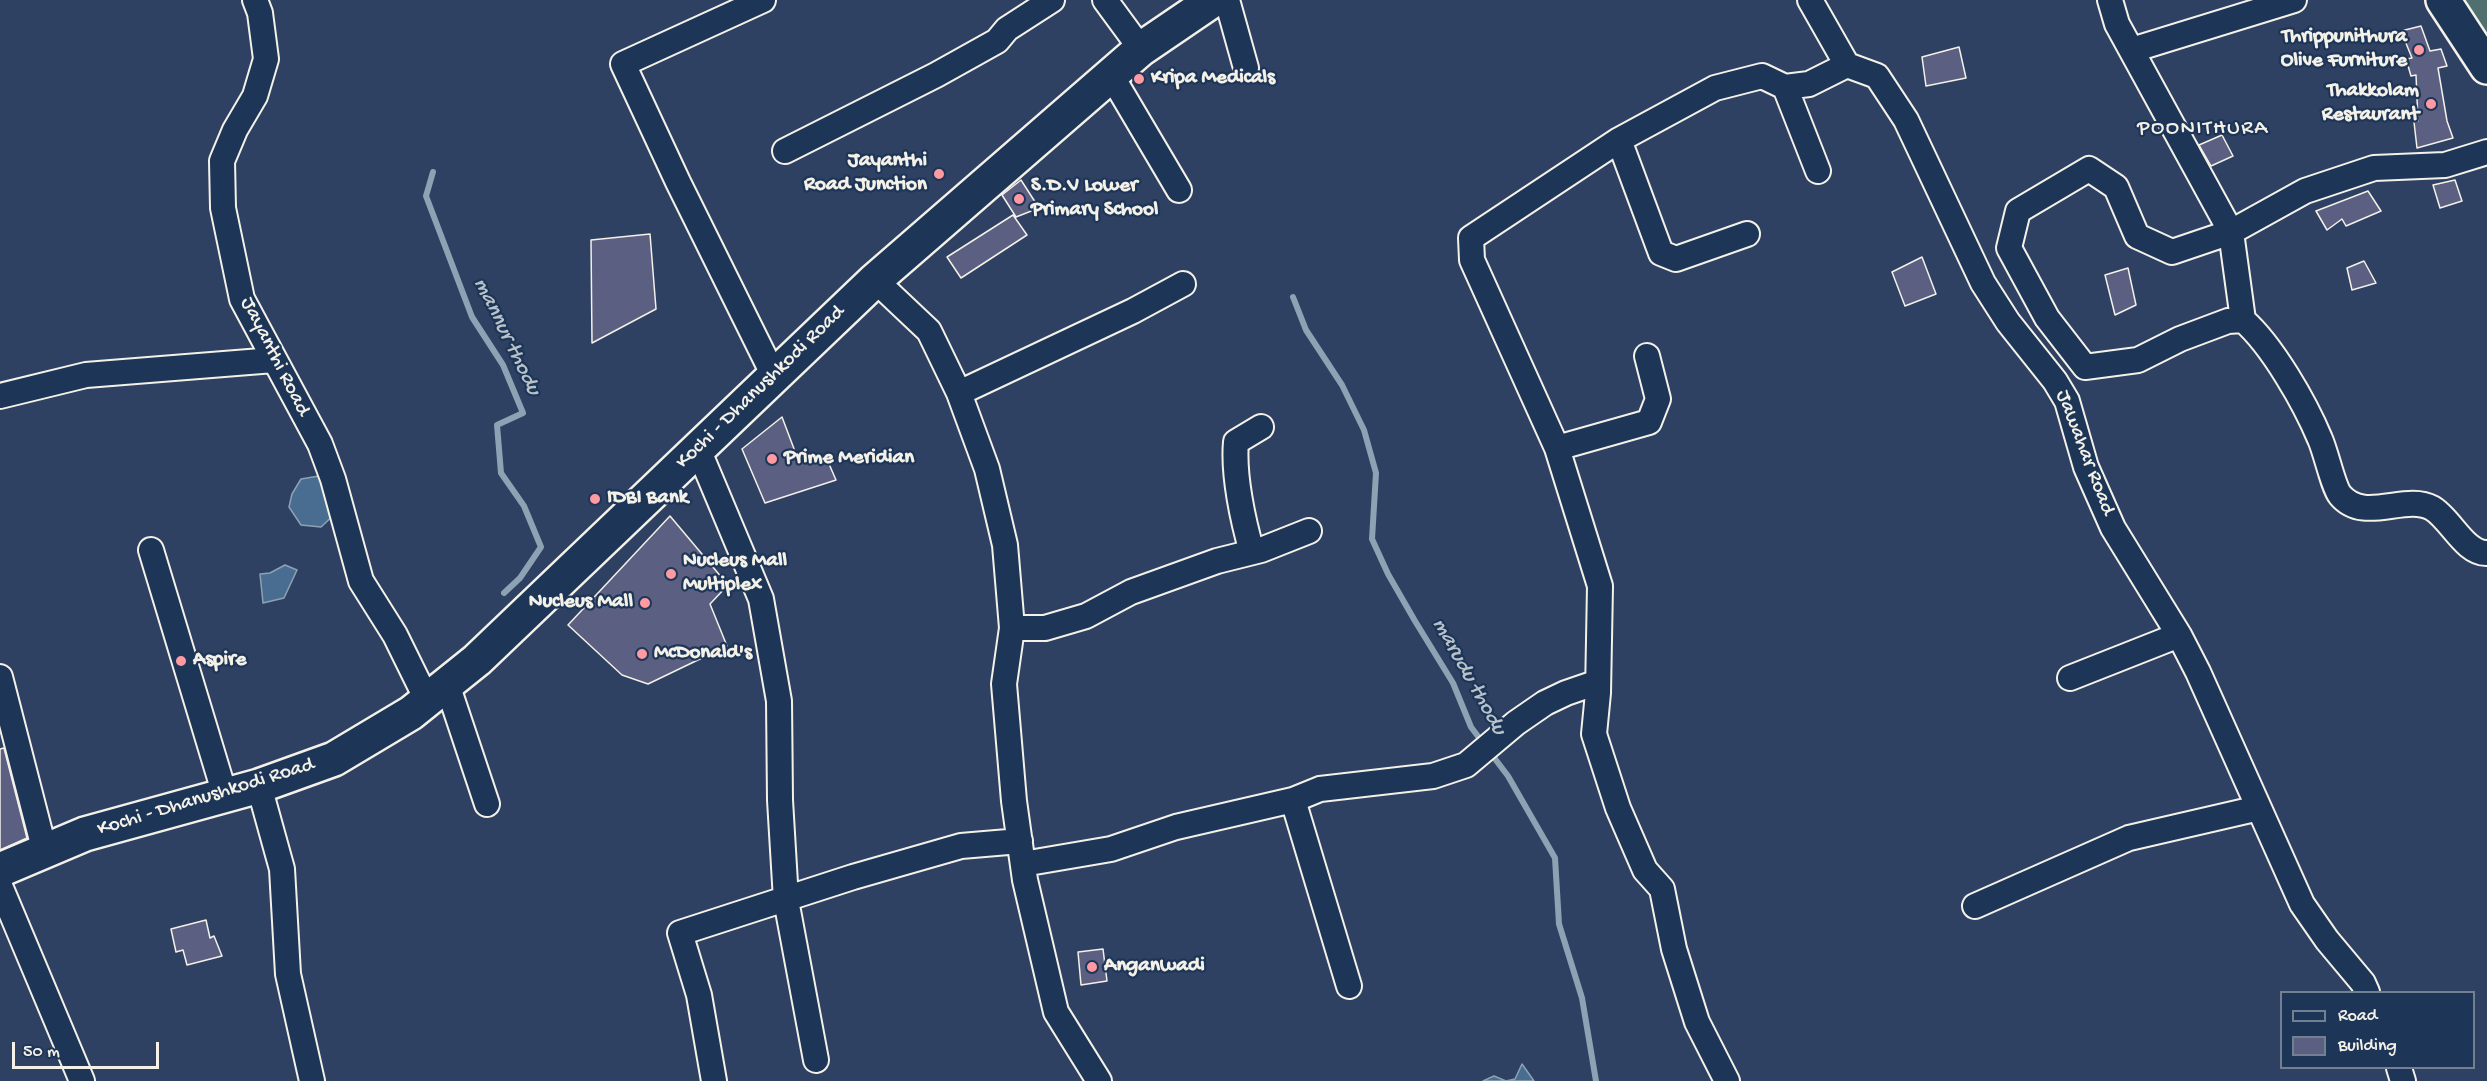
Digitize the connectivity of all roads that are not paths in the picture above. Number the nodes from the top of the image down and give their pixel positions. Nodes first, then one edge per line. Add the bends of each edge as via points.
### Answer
1 (255, 0) edge
2 (763, 0) edge
3 (1052, 0) edge
4 (1105, 0) edge
5 (1213, 0) edge
6 (1227, 0) edge
7 (1810, 0) edge
8 (2110, 0) edge
9 (2294, 0) edge
10 (2443, 0) edge
11 (716, 10) edge
12 (1141, 49) junction
13 (2132, 50) junction
14 (1847, 65) junction
15 (2487, 67) edge
16 (1246, 68) dead end
17 (1111, 75) junction
18 (1785, 87) junction
19 (1619, 140) junction
20 (785, 152) dead end
21 (2487, 152) edge
22 (1818, 171) dead end
23 (1179, 190) dead end
24 (2231, 232) junction
25 (1747, 234) dead end
26 (875, 280) junction
27 (1183, 284) dead end
28 (2243, 320) junction
29 (1647, 356) dead end
30 (274, 360) junction
31 (774, 376) junction
32 (959, 393) junction
33 (0, 396) edge
34 (1261, 427) dead end
35 (1557, 448) junction
36 (698, 449) junction
37 (1309, 531) dead end
38 (152, 550) dead end
39 (1252, 552) junction
40 (2487, 554) edge
41 (1012, 628) junction
42 (2179, 635) junction
43 (0, 677) edge
44 (2070, 678) dead end
45 (1598, 682) junction
46 (437, 692) junction
47 (259, 786) junction
48 (225, 795) junction
49 (1293, 800) junction
50 (487, 804) dead end
51 (2259, 808) junction
52 (45, 852) junction
53 (1021, 852) junction
54 (0, 870) edge
55 (0, 886) edge
56 (786, 900) junction
57 (1975, 906) dead end
58 (1349, 986) dead end
59 (2366, 991) edge
60 (816, 1060) dead end
61 (82, 1081) edge
62 (312, 1081) edge
63 (714, 1081) edge
64 (1098, 1081) edge
65 (1727, 1081) edge

1 - 30 street, Jayanthi Road via 266,59 255,96 222,161 223,208 242,299
2 - 11 street
3 - 20 street via 977,52
4 - 12 street
5 - 12 main road, Kochi - Dhanushkodi Road
6 - 16 street
7 - 14 street
8 - 13 street via 2117,24
9 - 13 street
10 - 15 main road
11 - 31 street via 623,64
12 - 17 main road, Kochi - Dhanushkodi Road
13 - 24 street
14 - 18 street via 1809,84
14 - 42 street, Jawahar Road via 1877,76 1906,120 1983,283 2067,401 2086,467 2113,528
17 - 23 street
17 - 26 main road, Kochi - Dhanushkodi Road
18 - 19 street via 1762,76 1715,88
18 - 22 street
19 - 25 street via 1661,253 1676,259
19 - 35 street via 1471,238 1472,260
21 - 24 street via 2445,165 2374,168 2305,191
24 - 28 street
24 - 28 street via 2172,252 2137,236 2116,186 2089,169 2018,212 2009,248 2047,318 2085,367 2138,360 2180,339 2228,321
26 - 31 main road, Kochi - Dhanushkodi Road
26 - 32 street via 929,331
27 - 32 street
28 - 40 street via 2259,334 2283,371 2320,439 2340,495 2360,509 2425,504 2440,513 2464,542
29 - 35 street via 1658,399 1649,422
30 - 33 street via 86,375
30 - 46 street, Jayanthi Road via 320,444 361,581
31 - 36 main road, Kochi - Dhanushkodi Road
32 - 41 street via 987,469 1005,545
34 - 39 street via 1236,442 1234,460
35 - 45 street via 1600,586
36 - 46 main road, Kochi - Dhanushkodi Road via 477,660
36 - 56 street via 761,598 779,701
37 - 39 street
38 - 48 street
39 - 41 street via 1131,592 1086,616 1045,628
41 - 53 street via 1005,684
42 - 44 street
42 - 51 street, Jawahar Road
43 - 52 street
45 - 49 street via 1545,703 1466,765 1433,776 1320,789
45 - 65 street via 1594,734 1611,787 1645,870 1662,889 1674,949 1697,1022
46 - 47 main road, Kochi - Dhanushkodi Road via 411,713 334,759
46 - 50 street, Jayanthi Road
47 - 48 main road, Kochi - Dhanushkodi Road
47 - 62 street via 282,869 288,974
48 - 52 main road, Kochi - Dhanushkodi Road via 85,834
49 - 53 street via 1176,827 1111,849
49 - 58 street
51 - 57 street via 2129,838
51 - 59 street, Jawahar Road via 2302,903
52 - 54 main road, Kochi - Dhanushkodi Road
53 - 56 street via 961,846
53 - 64 street via 1056,1012
55 - 61 street
56 - 60 street
56 - 63 street via 680,933 699,995

